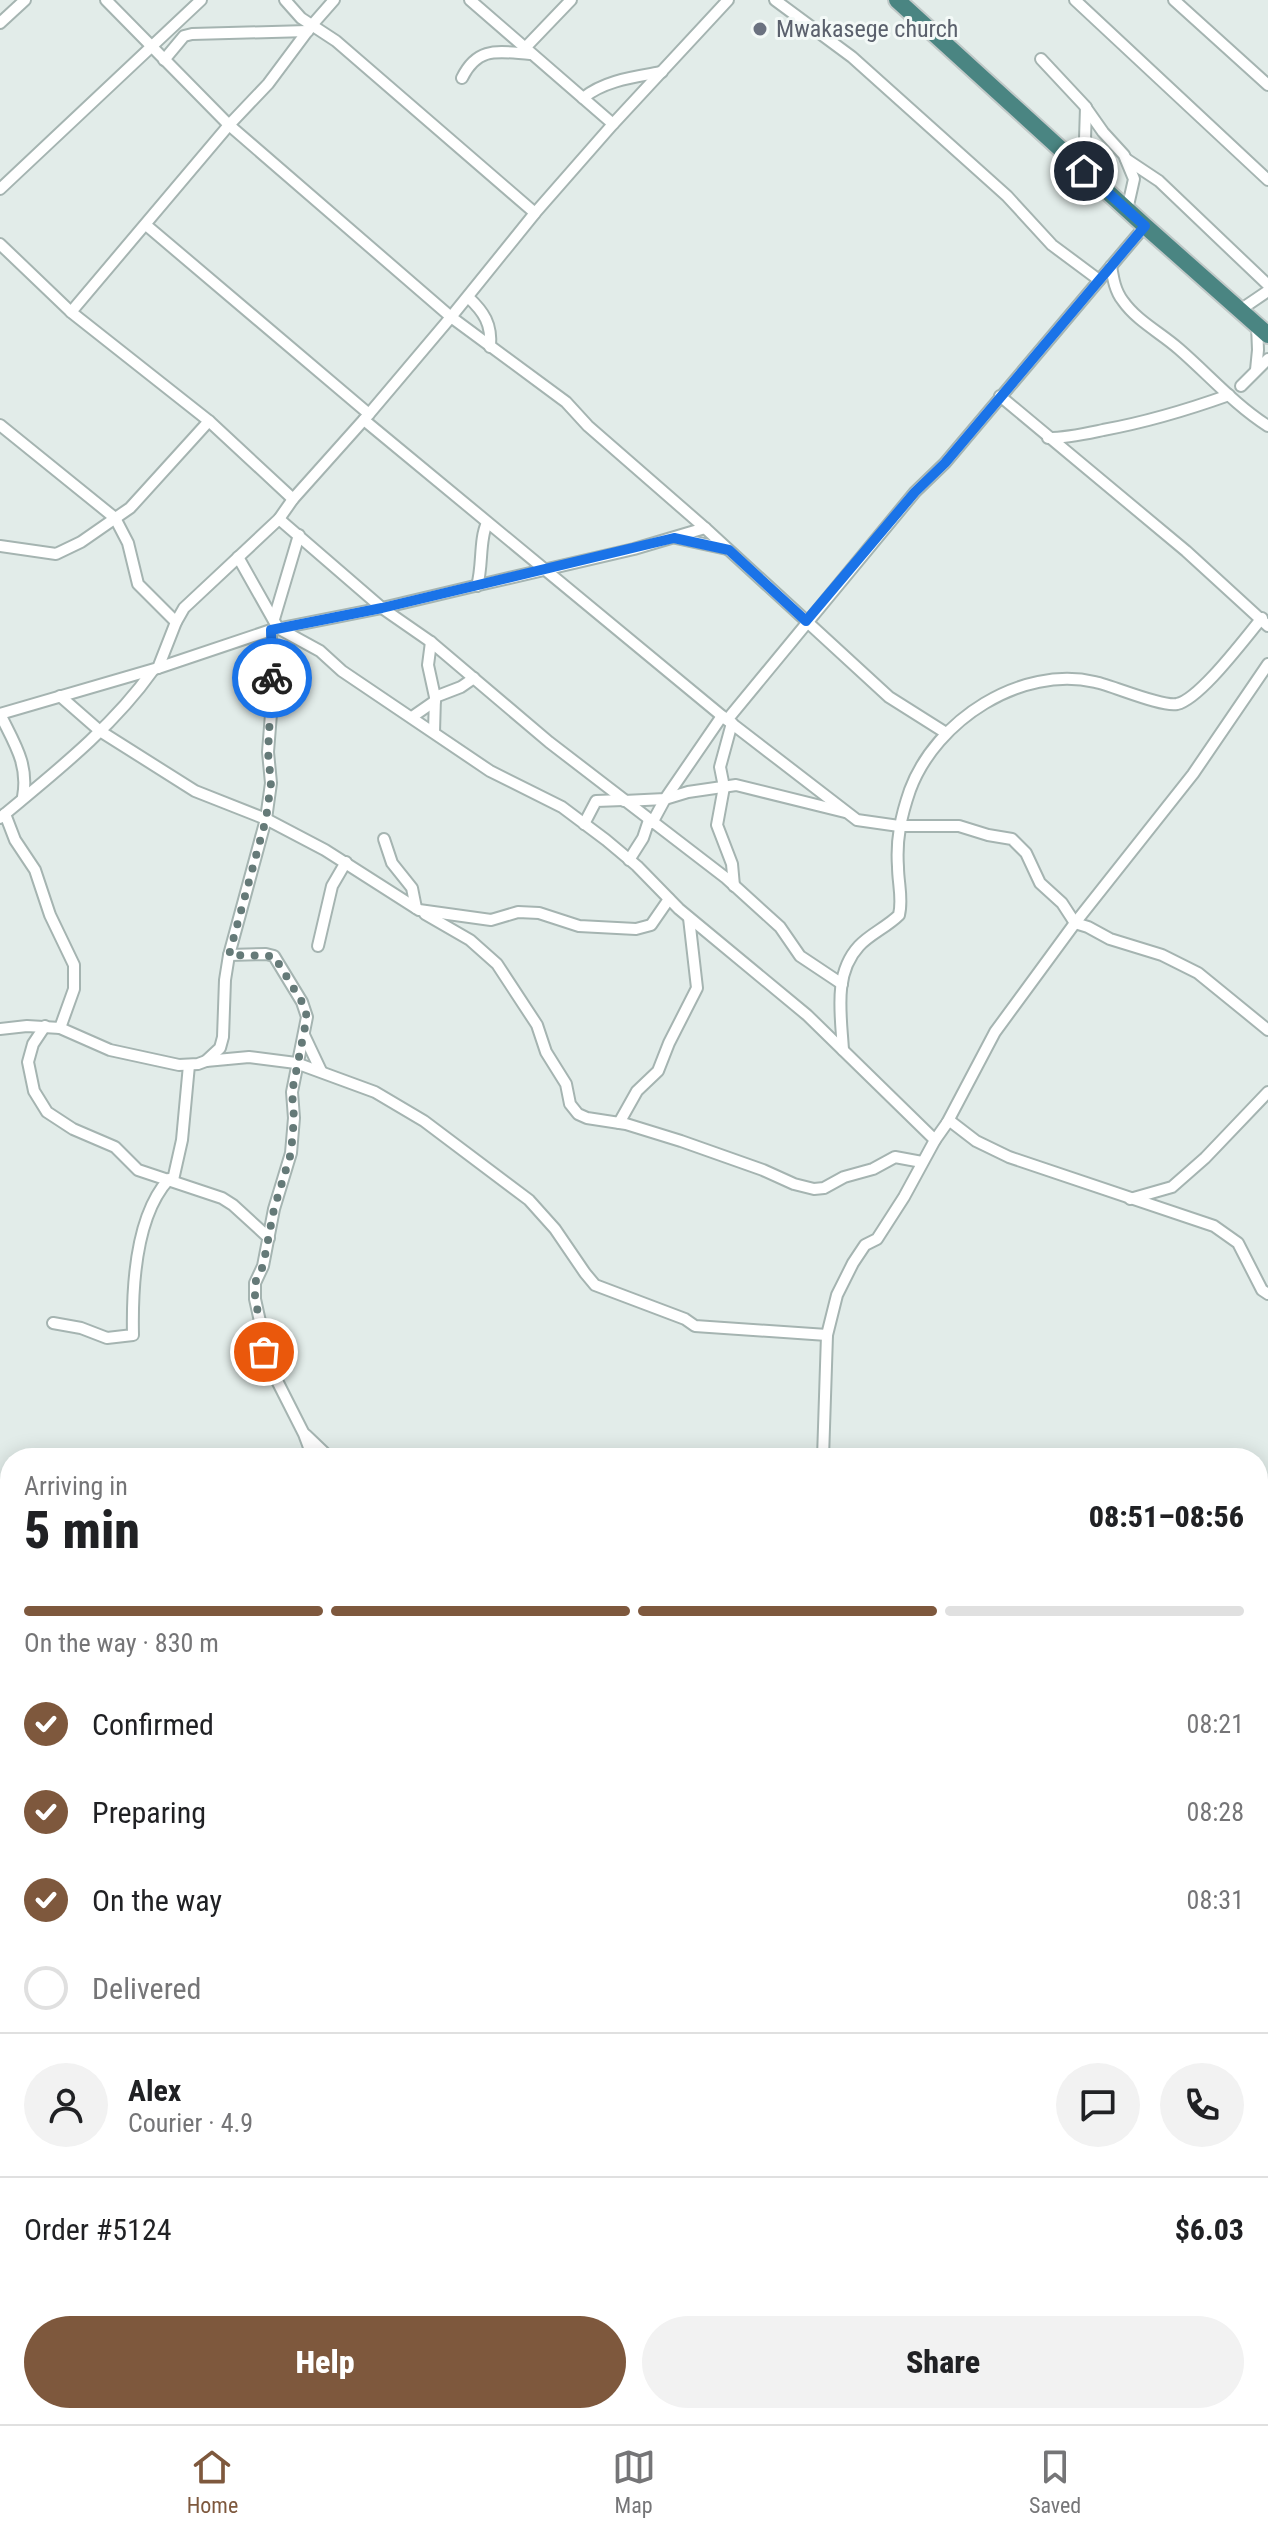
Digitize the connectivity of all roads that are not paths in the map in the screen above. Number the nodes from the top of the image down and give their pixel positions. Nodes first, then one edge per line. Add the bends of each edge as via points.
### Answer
1 (25, 0) edge
2 (106, 0) edge
3 (201, 0) edge
4 (285, 0) edge
5 (334, 0) edge
6 (470, 0) edge
7 (571, 0) edge
8 (728, 0) edge
9 (775, 0) edge
10 (897, 0) edge
11 (1075, 0) edge
12 (1174, 0) edge
13 (0, 23) edge
14 (310, 28) junction
15 (152, 48) junction
16 (527, 51) junction
17 (1041, 59) dead end
18 (164, 60) junction
19 (662, 72) junction
20 (462, 78) dead end
21 (1268, 85) edge
22 (583, 98) junction
23 (1086, 107) junction
24 (613, 124) junction
25 (229, 125) junction
26 (1126, 159) junction
27 (1084, 171) junction
28 (1268, 180) edge
29 (0, 189) edge
30 (1127, 210) junction
31 (535, 213) junction
32 (146, 225) junction
33 (1145, 226) junction
34 (0, 244) edge
35 (1111, 266) junction
36 (1099, 280) junction
37 (1268, 288) edge
38 (468, 297) junction
39 (1240, 310) junction
40 (71, 312) junction
41 (451, 317) junction
42 (1262, 330) edge
43 (490, 347) junction
44 (1268, 359) edge
45 (1256, 370) junction
46 (1241, 386) dead end
47 (1229, 395) junction
48 (1000, 396) junction
49 (366, 417) junction
50 (209, 421) junction
51 (0, 425) edge
52 (1268, 426) edge
53 (1048, 438) junction
54 (293, 499) junction
55 (115, 518) junction
56 (279, 519) junction
57 (487, 523) junction
58 (705, 528) junction
59 (299, 535) junction
60 (674, 538) junction
61 (0, 546) edge
62 (729, 550) junction
63 (238, 557) junction
64 (543, 569) junction
65 (477, 586) junction
66 (382, 608) junction
67 (806, 621) junction
68 (176, 622) junction
69 (1265, 622) edge
70 (274, 626) junction
71 (431, 642) junction
72 (1268, 664) edge
73 (156, 669) junction
74 (474, 678) junction
75 (60, 696) junction
76 (435, 699) junction
77 (0, 714) edge
78 (412, 717) junction
79 (727, 720) junction
80 (100, 731) junction
81 (434, 732) junction
82 (946, 733) junction
83 (724, 787) junction
84 (23, 797) junction
85 (665, 799) junction
86 (623, 800) junction
87 (595, 802) junction
88 (568, 812) junction
89 (847, 812) junction
90 (2, 816) edge
91 (266, 819) junction
92 (650, 822) junction
93 (584, 824) junction
94 (899, 826) junction
95 (384, 839) dead end
96 (629, 860) junction
97 (346, 862) junction
98 (734, 886) junction
99 (669, 899) junction
100 (418, 909) junction
101 (689, 918) junction
102 (1075, 923) junction
103 (318, 946) dead end
104 (229, 955) junction
105 (842, 984) junction
106 (45, 1026) junction
107 (60, 1028) junction
108 (0, 1029) edge
109 (1268, 1030) edge
110 (304, 1035) junction
111 (843, 1050) junction
112 (206, 1061) junction
113 (296, 1063) junction
114 (189, 1065) junction
115 (321, 1071) junction
116 (1268, 1092) edge
117 (619, 1123) junction
118 (947, 1123) junction
119 (935, 1140) junction
120 (922, 1162) junction
121 (171, 1180) junction
122 (1128, 1199) junction
123 (269, 1238) junction
124 (1268, 1294) edge
125 (53, 1323) dead end
126 (827, 1335) junction
127 (304, 1434) junction
128 (309, 1448) edge
129 (319, 1448) edge
130 (823, 1448) edge
131 (0, 1773) edge
132 (0, 1823) edge

1 - 13 street
2 - 15 street
3 - 15 street
4 - 14 street
5 - 14 street
6 - 16 street
7 - 16 street
8 - 19 street
9 - 36 street via 852,57 1007,196 1052,245
10 - 27 highway
11 - 28 street
12 - 21 street
14 - 18 street via 192,34
14 - 25 street
14 - 31 street via 336,41
15 - 18 street
15 - 29 street
16 - 20 street via 487,52
16 - 22 street
17 - 23 street
18 - 25 street
19 - 22 street via 610,83
19 - 24 street
22 - 24 street
23 - 26 street
23 - 27 street
24 - 31 street
25 - 32 street
25 - 41 street
26 - 30 street via 1134,179
26 - 37 street via 1159,181
27 - 30 highway
30 - 33 highway
31 - 38 street
32 - 40 street
32 - 49 street
33 - 35 street
33 - 39 highway
34 - 40 street
35 - 36 street
35 - 47 street via 1121,300
36 - 48 street
37 - 39 street
38 - 41 street
38 - 43 street via 485,315
39 - 42 highway
40 - 50 street
41 - 43 street
41 - 49 street
42 - 45 street
43 - 58 street via 566,402
44 - 45 street
45 - 46 street
47 - 52 street
47 - 53 street via 1142,423
48 - 53 street
48 - 67 street
49 - 54 street
49 - 57 street
50 - 54 street
50 - 55 street
51 - 55 street
53 - 69 street
54 - 56 street
55 - 61 street via 56,554
55 - 68 street via 128,543 138,584
56 - 59 street
56 - 63 street
57 - 64 street
57 - 65 street
58 - 60 street
58 - 62 street
59 - 66 street
59 - 70 street
60 - 62 street
60 - 64 street
62 - 67 street
63 - 68 street
63 - 70 street
64 - 65 street
64 - 79 street
65 - 66 street
66 - 70 street
66 - 71 street
67 - 79 street
67 - 82 street via 889,697
68 - 73 street
69 - 82 street via 1180,703 1162,703 1092,681 1052,679 992,700
70 - 73 street
70 - 78 street via 320,651
70 - 91 street
71 - 74 street
71 - 76 street via 428,665
72 - 102 street via 1193,774
73 - 75 street
73 - 80 street
74 - 76 street
74 - 86 street
75 - 77 street
75 - 80 street
76 - 78 street
76 - 81 street
77 - 84 street via 23,763
78 - 81 street
79 - 83 street via 720,767
79 - 85 street
79 - 89 street
80 - 84 street
80 - 91 street via 195,791
81 - 88 street via 490,771
82 - 94 street via 917,775
83 - 85 street
83 - 89 street via 751,788
83 - 98 street via 717,825
84 - 90 street
85 - 86 street
85 - 92 street
86 - 87 street
86 - 92 street
87 - 88 street
87 - 93 street
88 - 93 street
89 - 94 street via 867,823
90 - 107 street via 35,870 74,965 74,989
91 - 97 street
91 - 104 street
92 - 96 street
92 - 98 street
93 - 96 street
94 - 102 street via 959,826 1012,839
94 - 105 street via 899,915 860,945 844,968
95 - 100 street
96 - 99 street
97 - 100 street
97 - 103 street via 332,886
98 - 105 street via 780,927 800,956
99 - 100 street via 651,925 636,929 574,926 539,913 518,912 491,920
99 - 101 street
100 - 117 street via 470,940 497,964 533,1018 578,1114
101 - 111 street
101 - 117 street via 697,988 658,1071 637,1091
102 - 109 street via 1198,973
102 - 118 street via 995,1032
104 - 110 street via 274,956 302,1002 307,1017
104 - 112 street via 223,1037
105 - 111 street
106 - 107 street
106 - 108 street
106 - 121 street via 28,1062 43,1106 73,1129 115,1147 138,1170
107 - 114 street via 110,1050
110 - 113 street
110 - 115 street
111 - 119 street
112 - 113 street via 249,1057
112 - 114 street
113 - 115 street
113 - 123 street via 291,1153
114 - 121 street via 182,1140
115 - 126 street via 375,1092 424,1121 529,1200 595,1285 695,1326
116 - 122 street via 1172,1187
117 - 120 street via 814,1189 895,1157
118 - 119 street
118 - 122 street via 1009,1157
119 - 120 street
120 - 126 street via 877,1239 865,1245 853,1263 837,1295
121 - 123 street via 222,1198
121 - 125 street via 158,1191 145,1221 133,1335 107,1338
122 - 124 street via 1228,1234
123 - 127 street via 255,1290 265,1357
126 - 130 street
127 - 128 street
127 - 129 street
131 - 132 street

